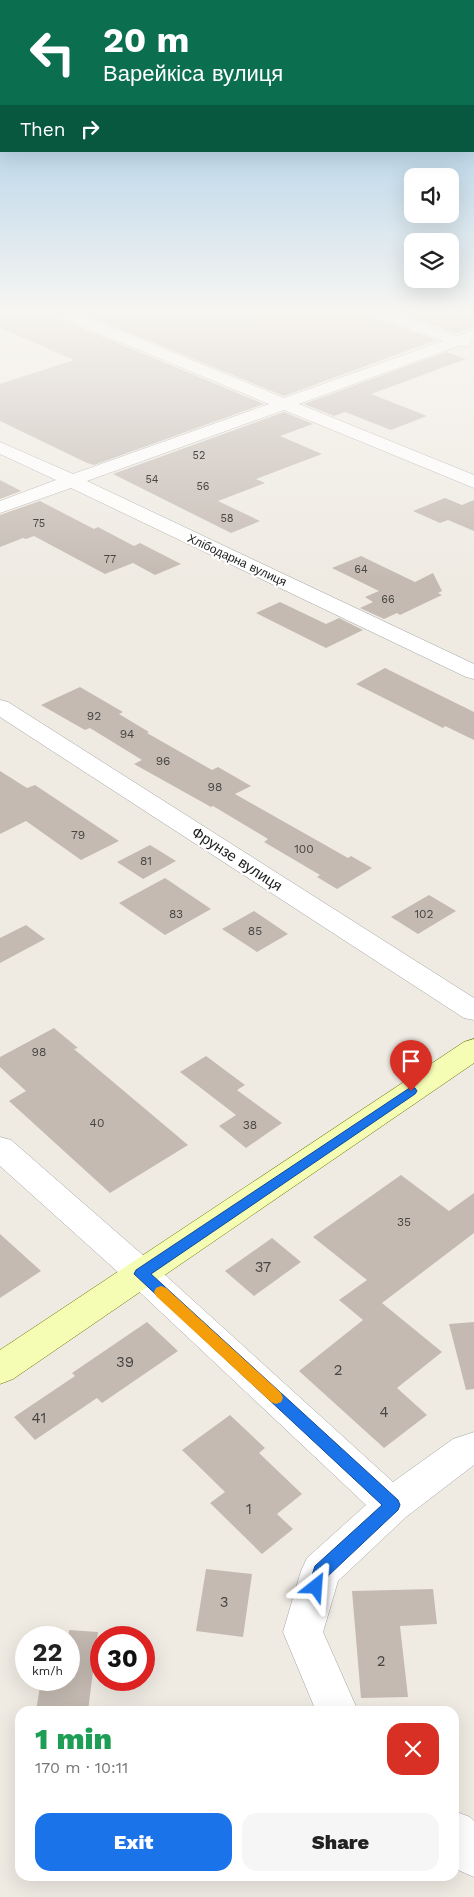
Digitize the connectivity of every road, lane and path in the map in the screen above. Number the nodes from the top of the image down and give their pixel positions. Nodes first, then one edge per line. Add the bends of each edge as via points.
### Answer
1 (285, 404) joint
2 (0, 446) edge
3 (71, 481) junction
4 (474, 482) edge
5 (0, 507) edge
6 (474, 672) edge
7 (0, 707) edge
8 (474, 1011) edge
9 (474, 1049) edge
10 (0, 1148) edge
11 (141, 1274) junction
12 (0, 1369) edge
13 (474, 1448) edge
14 (392, 1505) junction
15 (335, 1706) edge
16 (459, 1838) edge
17 (474, 1854) edge

1 - 3 street
1 - 4 street
2 - 3 street, Хлібодарна вулиця
3 - 5 street
3 - 6 street, Хлібодарна вулиця
7 - 8 street, Фрунзе вулиця
9 - 11 main road
10 - 11 street
11 - 12 main road
11 - 14 street
13 - 14 street via 466,1450
14 - 15 street via 321,1572 303,1632
16 - 17 street

